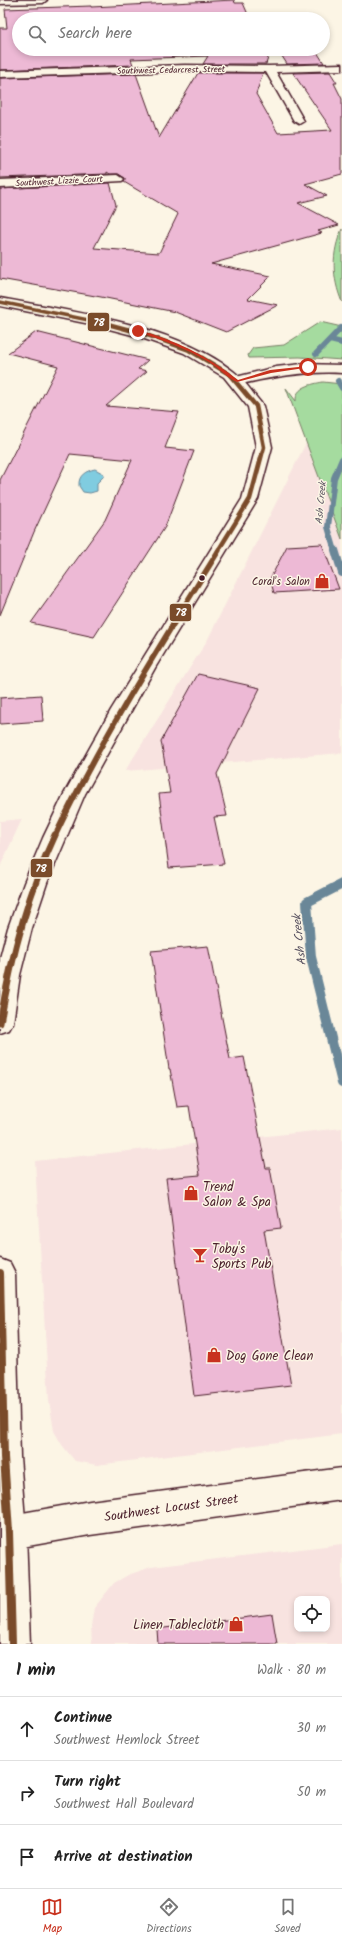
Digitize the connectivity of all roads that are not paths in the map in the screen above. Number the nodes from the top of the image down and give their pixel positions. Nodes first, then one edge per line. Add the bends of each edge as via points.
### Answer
1 (42, 0) edge
2 (0, 1) edge
3 (342, 66) edge
4 (269, 70) junction
5 (0, 74) edge
6 (299, 121) dead end
7 (118, 179) dead end
8 (0, 184) edge
9 (0, 302) edge
10 (342, 370) edge
11 (237, 381) junction
12 (0, 1023) edge
13 (0, 1273) edge
14 (342, 1484) edge
15 (4, 1533) edge
16 (12, 1644) edge

1 - 2 main road
3 - 4 main road, Southwest Cedarcrest Street
4 - 5 main road, Southwest Cedarcrest Street via 185,68
4 - 6 main road
7 - 8 main road, Southwest Lizzie Court
9 - 11 main road via 116,325 159,337 206,358
10 - 11 main road via 292,369
11 - 12 main road via 251,397 264,428 265,454 260,480 113,722 54,836 22,917
13 - 15 main road
14 - 15 main road, Southwest Locust Street via 90,1518
15 - 16 main road

